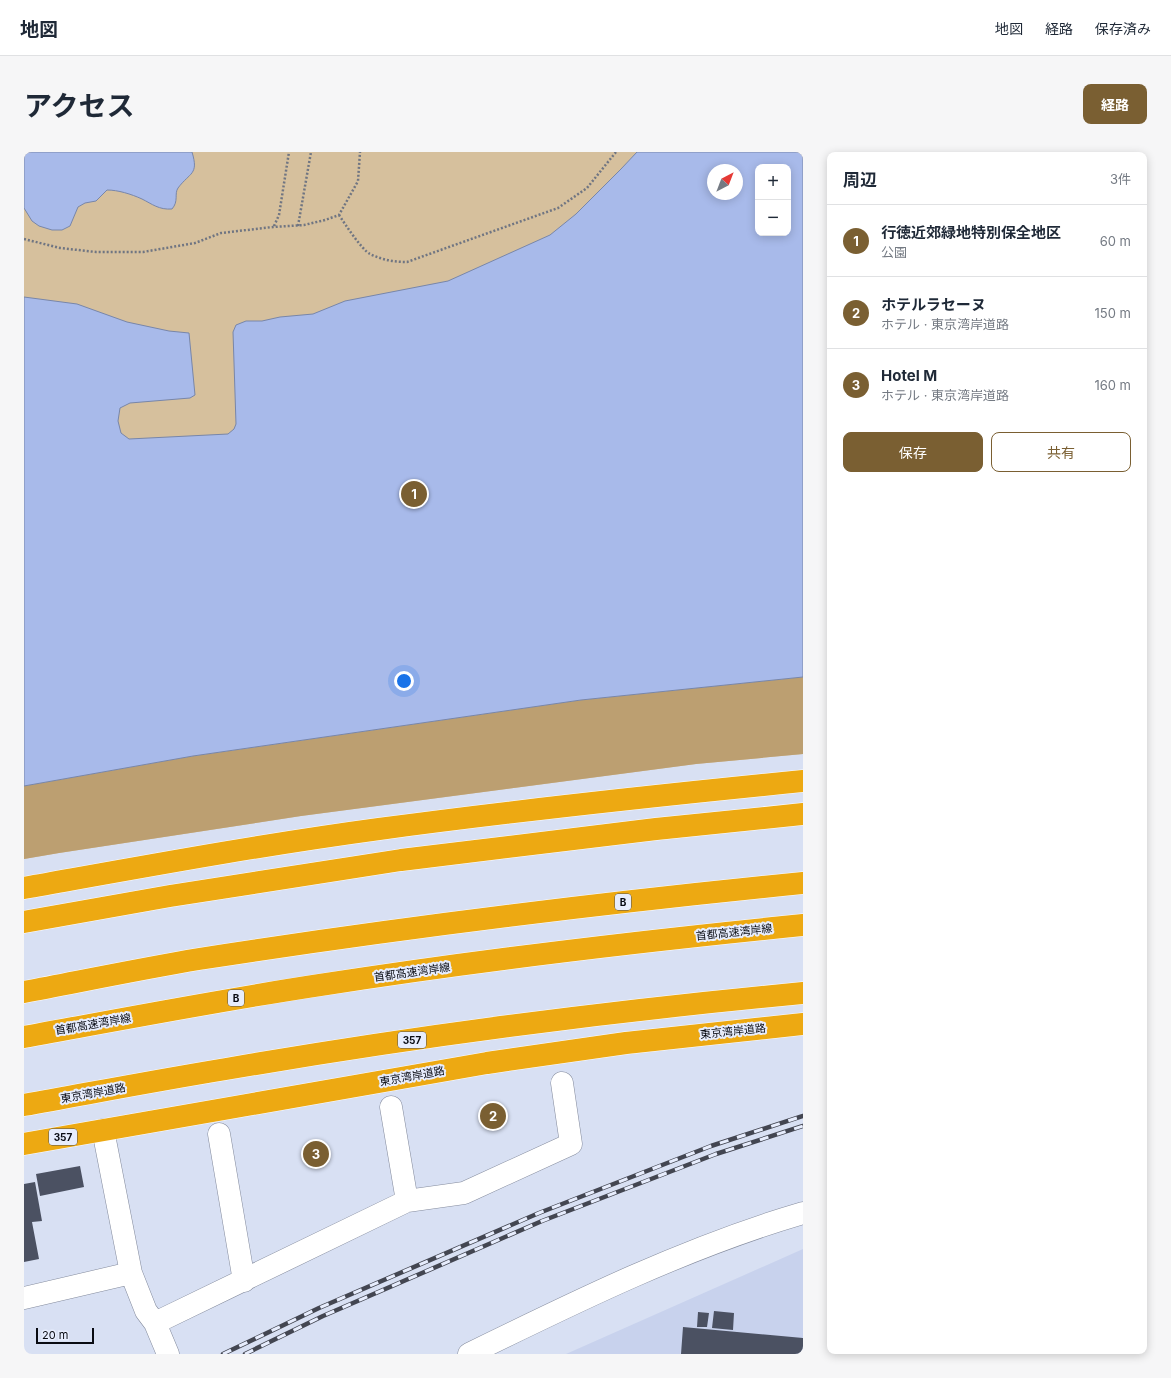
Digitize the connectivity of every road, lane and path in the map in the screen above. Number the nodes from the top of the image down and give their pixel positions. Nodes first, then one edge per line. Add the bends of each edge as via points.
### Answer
1 (289, 152) edge
2 (311, 152) edge
3 (360, 152) edge
4 (616, 152) edge
5 (338, 215) junction
6 (298, 226) junction
7 (273, 227) junction
8 (24, 239) edge
9 (803, 781) edge
10 (803, 814) edge
11 (803, 883) edge
12 (24, 888) edge
13 (24, 922) edge
14 (803, 925) edge
15 (24, 992) edge
16 (803, 993) edge
17 (803, 1024) edge
18 (24, 1037) edge
19 (562, 1083) dead end
20 (24, 1105) edge
21 (391, 1107) dead end
22 (103, 1130) junction
23 (219, 1134) dead end
24 (24, 1144) edge
25 (407, 1201) junction
26 (803, 1213) edge
27 (131, 1273) junction
28 (244, 1281) junction
29 (24, 1298) edge
30 (155, 1323) junction
31 (168, 1354) edge
32 (469, 1354) edge

1 - 7 path via 279,215
2 - 6 path
3 - 5 path via 358,181
4 - 5 path via 588,188 558,208 407,262 390,261 369,254
5 - 6 path
6 - 7 path
7 - 8 path via 221,233 194,243 143,252 96,252 60,248
9 - 12 highway via 560,806 377,829
10 - 13 highway via 401,860
11 - 15 highway, B via 688,894 443,924 198,960
14 - 18 highway, 首都高速湾岸線 / B via 638,942 449,966 205,1004
16 - 20 highway, 東京湾岸道路 / 357 via 532,1023 396,1042 228,1068
17 - 22 highway, 東京湾岸道路 / 357 via 626,1043 487,1063
19 - 25 street via 571,1144 464,1193
21 - 25 street
22 - 24 highway, 東京湾岸道路 / 357
22 - 27 street
23 - 28 street
25 - 28 street
26 - 32 street via 685,1254 559,1310
27 - 29 street
27 - 30 street via 146,1311
28 - 30 street
30 - 31 street

